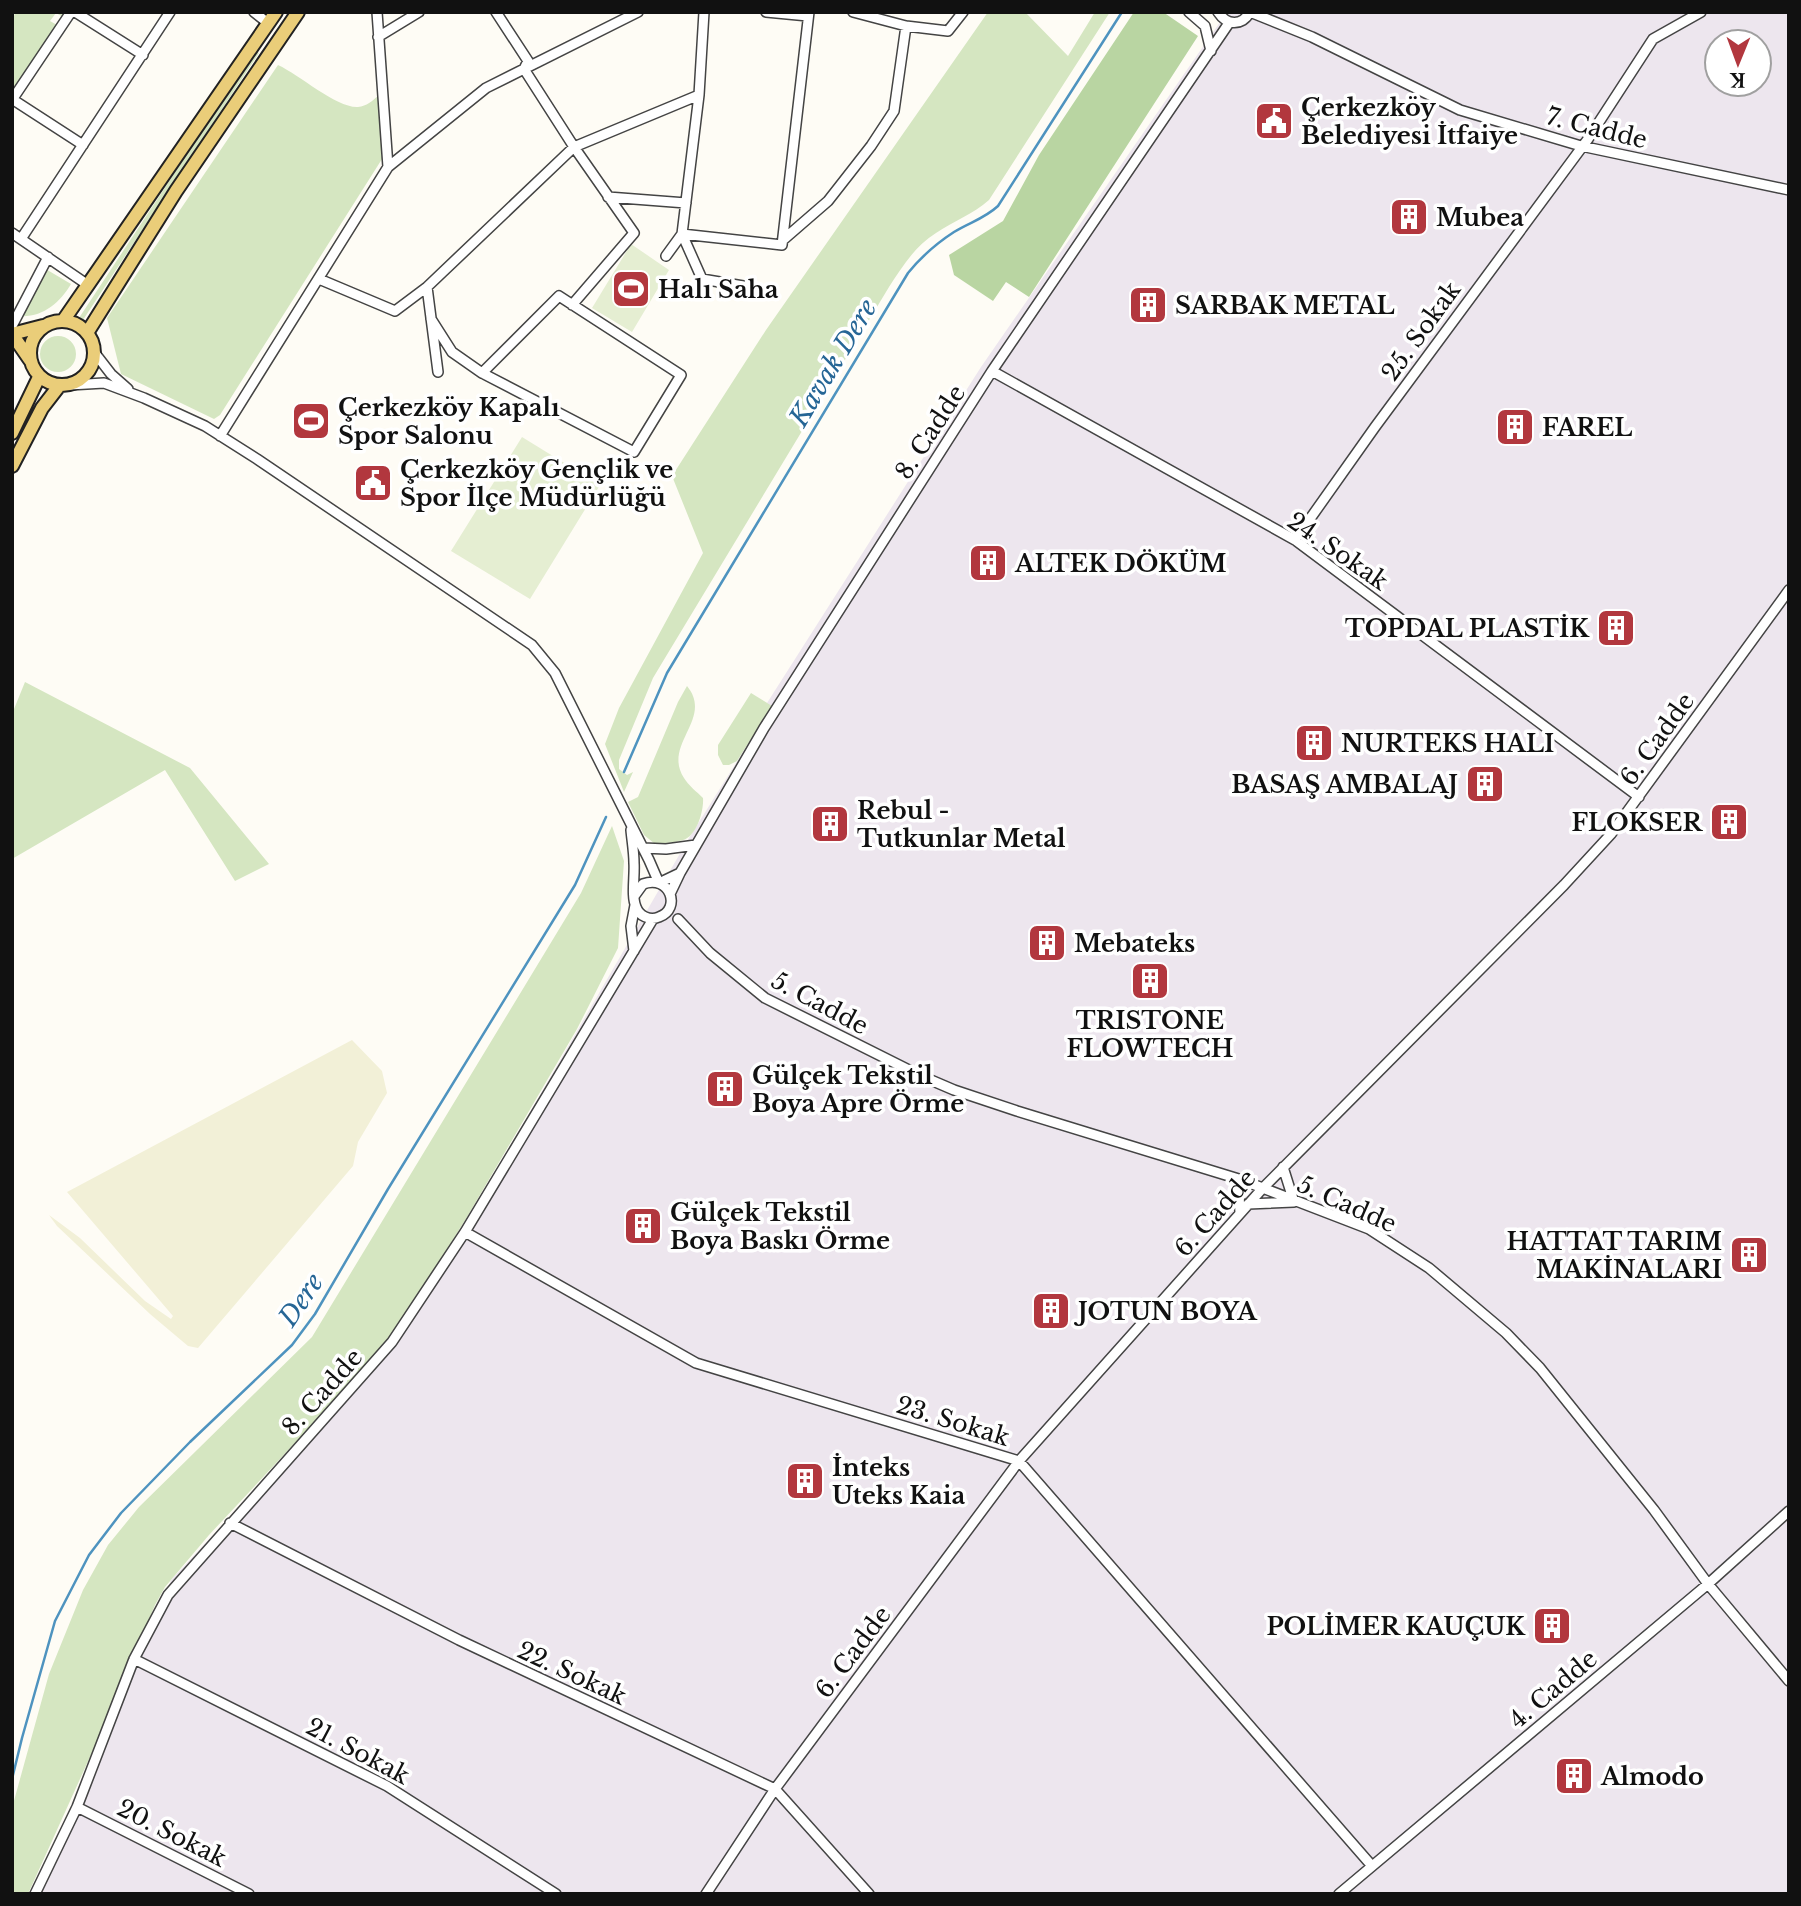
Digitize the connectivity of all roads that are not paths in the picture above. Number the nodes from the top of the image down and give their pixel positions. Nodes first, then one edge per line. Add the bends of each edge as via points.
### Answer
1 (73, 12) edge
2 (170, 12) edge
3 (254, 12) edge
4 (298, 12) edge
5 (377, 12) edge
6 (419, 12) edge
7 (496, 12) edge
8 (638, 12) edge
9 (704, 12) edge
10 (766, 12) edge
11 (853, 12) edge
12 (963, 12) edge
13 (1189, 12) edge
14 (1218, 12) edge
15 (1250, 12) edge
16 (1701, 12) edge
17 (808, 14) edge
18 (272, 18) edge
19 (1229, 23) junction
20 (906, 26) junction
21 (284, 33) junction
22 (378, 37) junction
23 (254, 43) junction
24 (1211, 51) junction
25 (270, 54) junction
26 (143, 55) junction
27 (524, 69) junction
28 (699, 94) junction
29 (12, 99) edge
30 (83, 145) junction
31 (1581, 146) junction
32 (574, 147) junction
33 (388, 167) junction
34 (1789, 190) edge
35 (608, 197) junction
36 (686, 203) junction
37 (682, 234) junction
38 (16, 236) edge
39 (783, 240) junction
40 (666, 256) dead end
41 (48, 257) junction
42 (319, 279) junction
43 (88, 285) junction
44 (427, 287) junction
45 (755, 288) dead end
46 (572, 305) junction
47 (431, 319) junction
48 (63, 321) junction
49 (12, 326) edge
50 (44, 326) junction
51 (87, 333) junction
52 (94, 352) junction
53 (30, 360) junction
54 (992, 371) junction
55 (438, 372) dead end
56 (482, 373) junction
57 (39, 377) junction
58 (65, 385) junction
59 (132, 393) junction
60 (13, 428) edge
61 (220, 436) junction
62 (12, 466) edge
63 (1295, 540) junction
64 (1789, 590) edge
65 (1639, 797) junction
66 (631, 824) junction
67 (696, 845) junction
68 (643, 848) junction
69 (680, 873) junction
70 (659, 883) junction
71 (671, 897) junction
72 (635, 900) junction
73 (664, 915) junction
74 (653, 919) junction
75 (678, 919) junction
76 (634, 951) junction
77 (1283, 1167) junction
78 (1236, 1178) junction
79 (1262, 1189) junction
80 (1294, 1202) junction
81 (1248, 1204) junction
82 (1240, 1213) junction
83 (466, 1232) junction
84 (1019, 1461) junction
85 (1789, 1511) edge
86 (230, 1523) junction
87 (1708, 1584) junction
88 (134, 1658) junction
89 (1789, 1681) edge
90 (775, 1789) junction
91 (77, 1807) junction
92 (1372, 1866) junction
93 (35, 1894) edge
94 (249, 1894) edge
95 (556, 1894) edge
96 (706, 1894) edge
97 (869, 1894) edge
98 (1339, 1894) edge

1 - 26 street
1 - 29 street
2 - 26 street
3 - 18 street
4 - 21 main road
5 - 22 street
6 - 22 street
7 - 27 street via 527,61
8 - 27 street
9 - 28 street
10 - 17 street
11 - 20 street
12 - 20 street via 948,31
13 - 24 street via 1205,26
14 - 19 street
15 - 19 street via 1244,20
15 - 31 street, 7. Cadde via 1312,37 1460,110
16 - 31 street, 25. Sokak via 1653,39
17 - 39 street
18 - 21 main road
18 - 23 main road
19 - 24 street, 8. Cadde
20 - 39 street via 894,111 828,201
21 - 25 main road
22 - 33 street
23 - 25 main road
23 - 43 main road
24 - 54 street, 8. Cadde
25 - 51 main road
26 - 30 street
27 - 32 street
27 - 33 street via 486,88
28 - 32 street
28 - 36 street
29 - 30 street
30 - 38 street
31 - 34 street, 7. Cadde
31 - 63 street, 25. Sokak
32 - 35 street
32 - 44 street
33 - 42 street
35 - 36 street
35 - 46 street via 634,233
36 - 37 street
37 - 39 street via 782,245
37 - 40 street
37 - 45 street via 702,279
38 - 41 street
41 - 43 street
41 - 49 street
42 - 44 street via 395,311
42 - 61 street
43 - 48 main road
44 - 47 street
46 - 56 street via 559,296
46 - 56 street via 681,375 634,452
47 - 55 street
47 - 56 street via 452,352
48 - 50 main road
48 - 51 main road
50 - 53 main road via 32,341
50 - 53 main road via 12,334
51 - 52 main road
52 - 58 main road via 88,373
52 - 59 street
53 - 57 main road
54 - 63 street, 24. Sokak
54 - 67 street, 8. Cadde via 764,728
57 - 58 main road
57 - 60 main road
58 - 59 street via 104,383
58 - 62 main road via 42,408
59 - 61 street
61 - 66 street via 532,646 555,673
63 - 65 street, 24. Sokak
64 - 65 street, 6. Cadde
65 - 77 street, 6. Cadde via 1564,885
66 - 68 street
66 - 72 street
67 - 68 street
67 - 69 street, 8. Cadde
68 - 70 street
69 - 70 street
69 - 71 street, 8. Cadde
70 - 71 street
70 - 72 street via 643,884
71 - 73 street
71 - 75 street
72 - 74 street via 640,914
72 - 76 street
73 - 74 street
73 - 75 street
74 - 76 street, 8. Cadde
75 - 78 street, 5. Cadde via 710,953 765,998 919,1075 1017,1111
76 - 83 street, 8. Cadde
77 - 79 street, 6. Cadde
77 - 80 street
78 - 79 street, 5. Cadde
78 - 82 street
79 - 80 street, 5. Cadde
79 - 81 street, 6. Cadde
80 - 81 street
80 - 87 street, 5. Cadde via 1369,1229 1389,1241 1449,1284 1506,1334 1568,1401
81 - 82 street, 6. Cadde
82 - 84 street, 6. Cadde
83 - 84 street, 23. Sokak via 696,1363
83 - 86 street, 8. Cadde via 393,1342
84 - 90 street, 6. Cadde
84 - 92 street, 23. Sokak
85 - 87 street, 4. Cadde
86 - 88 street, 8. Cadde via 168,1595
86 - 90 street, 22. Sokak via 482,1651
87 - 89 street, 5. Cadde
87 - 92 street, 4. Cadde
88 - 91 street, 8. Cadde
88 - 95 street, 21. Sokak via 387,1786
90 - 96 street, 6. Cadde
90 - 97 street, 22. Sokak
91 - 93 street, 8. Cadde
91 - 94 street, 20. Sokak
92 - 98 street, 4. Cadde

